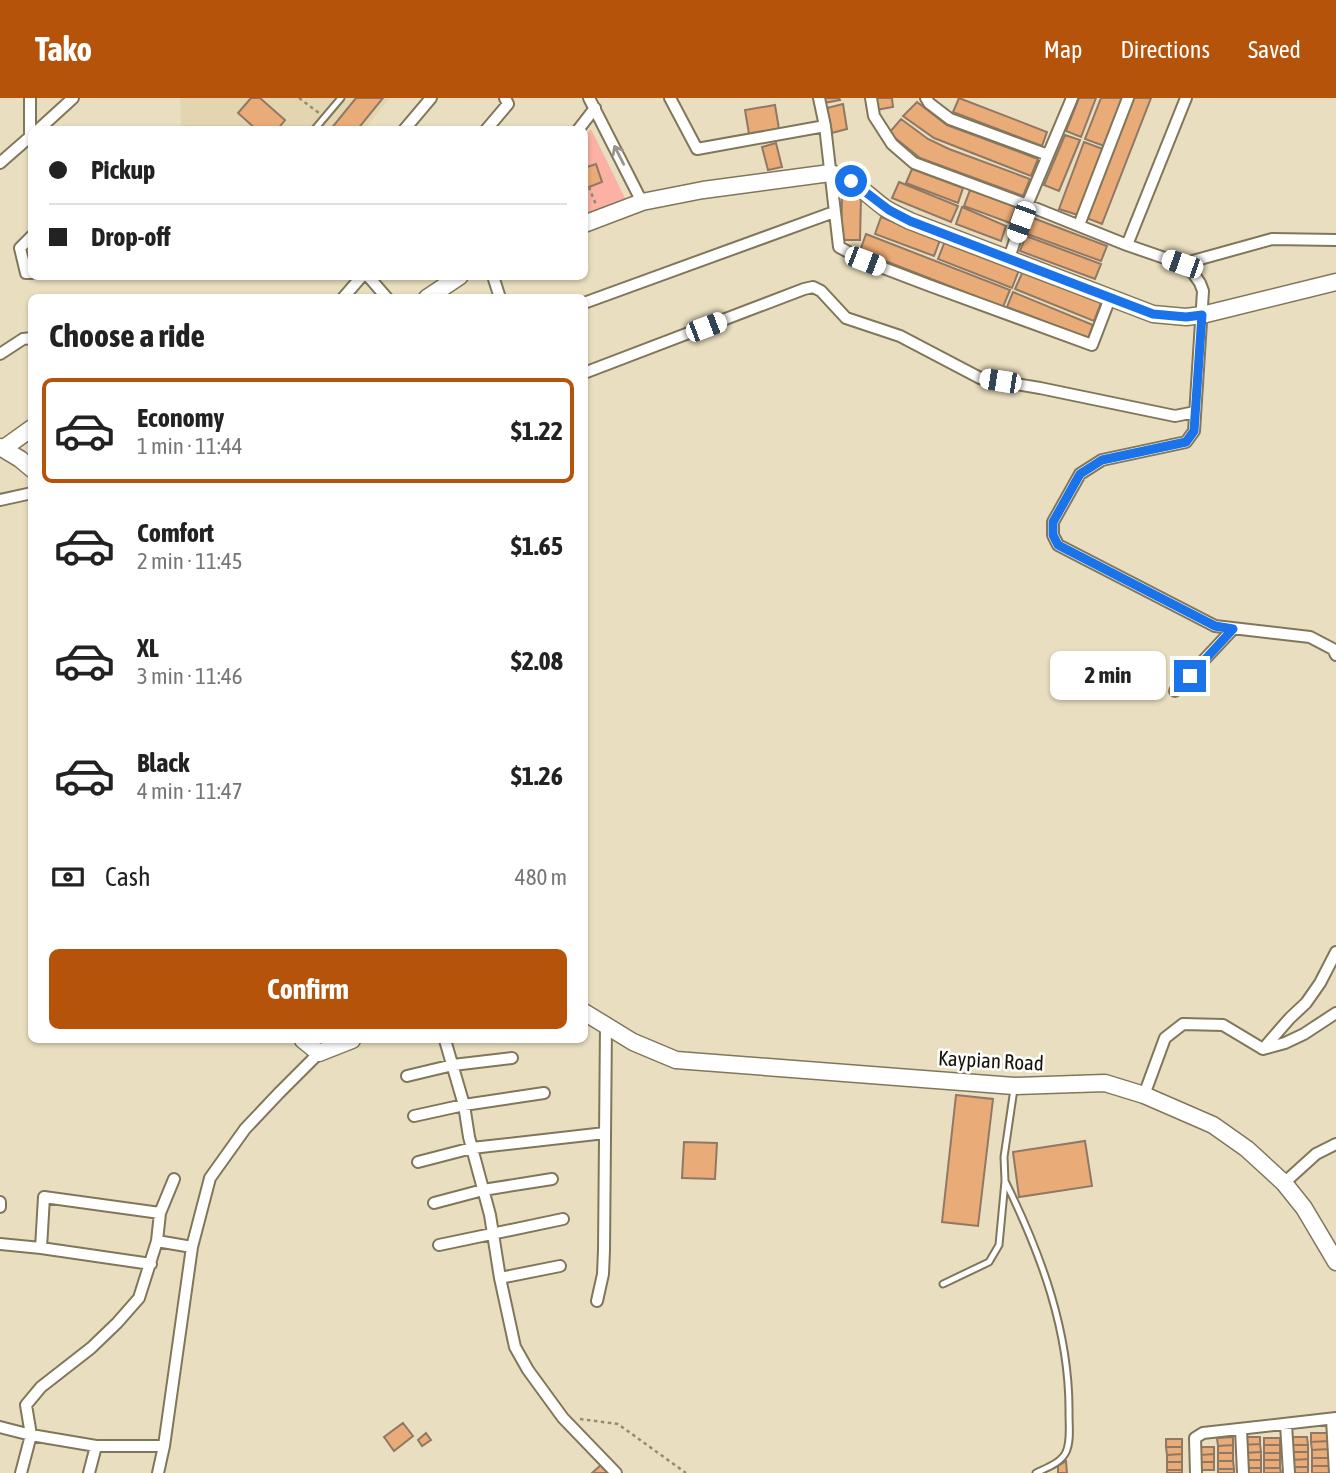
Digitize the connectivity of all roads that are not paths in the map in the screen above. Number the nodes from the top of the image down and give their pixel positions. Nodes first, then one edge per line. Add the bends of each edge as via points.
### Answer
1 (30, 98) edge
2 (73, 98) edge
3 (341, 98) edge
4 (430, 98) edge
5 (505, 98) edge
6 (670, 98) edge
7 (819, 98) edge
8 (871, 98) edge
9 (926, 98) edge
10 (1072, 98) edge
11 (1128, 98) edge
12 (1186, 98) edge
13 (592, 103) edge
14 (32, 126) edge
15 (42, 126) edge
16 (317, 126) edge
17 (407, 126) edge
18 (489, 126) edge
19 (580, 126) edge
20 (825, 126) junction
21 (28, 138) edge
22 (1048, 155) junction
23 (0, 163) edge
24 (830, 173) junction
25 (642, 202) junction
26 (1027, 205) junction
27 (834, 212) junction
28 (588, 222) edge
29 (1079, 225) junction
30 (28, 240) edge
31 (1336, 240) edge
32 (1127, 245) junction
33 (1009, 258) junction
34 (1182, 264) junction
35 (28, 273) edge
36 (359, 280) edge
37 (371, 280) edge
38 (454, 280) edge
39 (1336, 282) edge
40 (346, 294) edge
41 (384, 294) edge
42 (433, 294) edge
43 (1110, 298) junction
44 (588, 302) edge
45 (1202, 315) junction
46 (28, 338) edge
47 (0, 354) edge
48 (588, 371) edge
49 (1195, 412) junction
50 (28, 431) edge
51 (2, 447) edge
52 (28, 466) edge
53 (28, 494) edge
54 (0, 500) edge
55 (1233, 629) junction
56 (1336, 655) edge
57 (1175, 691) dead end
58 (1336, 952) edge
59 (1336, 1013) edge
60 (588, 1014) edge
61 (606, 1024) junction
62 (307, 1043) edge
63 (344, 1043) edge
64 (447, 1043) edge
65 (1263, 1049) junction
66 (319, 1053) junction
67 (512, 1058) dead end
68 (453, 1066) junction
69 (407, 1076) dead end
70 (1014, 1086) junction
71 (544, 1093) dead end
72 (1144, 1095) junction
73 (464, 1105) junction
74 (414, 1116) dead end
75 (605, 1133) junction
76 (1336, 1144) edge
77 (472, 1148) junction
78 (418, 1161) dead end
79 (174, 1179) dead end
80 (552, 1179) dead end
81 (1005, 1181) junction
82 (1283, 1183) junction
83 (483, 1190) junction
84 (434, 1203) dead end
85 (160, 1213) junction
86 (563, 1219) dead end
87 (493, 1233) junction
88 (157, 1241) junction
89 (0, 1244) edge
90 (439, 1245) dead end
91 (192, 1247) junction
92 (41, 1248) junction
93 (1336, 1262) edge
94 (151, 1264) junction
95 (560, 1266) dead end
96 (500, 1278) junction
97 (943, 1284) dead end
98 (597, 1301) dead end
99 (1334, 1419) edge
100 (1286, 1424) junction
101 (0, 1427) edge
102 (1241, 1429) junction
103 (30, 1435) junction
104 (96, 1446) junction
105 (164, 1446) junction
106 (21, 1473) edge
107 (89, 1473) edge
108 (158, 1473) edge
109 (616, 1473) edge
110 (1036, 1473) edge
111 (1196, 1473) edge
112 (1242, 1473) edge
113 (1289, 1473) edge
114 (1335, 1473) edge

1 - 14 street
2 - 15 street
3 - 16 lane
4 - 17 street
5 - 18 street via 508,104
6 - 20 street via 697,149
7 - 20 street
8 - 26 street via 874,116 892,144 914,163
9 - 22 street via 950,119
10 - 22 street
11 - 29 street
12 - 32 street
13 - 19 street
25 -> 13 street
20 - 24 street
21 - 23 street
22 - 26 street
24 - 25 main road
24 - 27 street
24 - 33 main road via 841,175 910,221
25 - 28 main road
26 - 29 street
26 - 33 street
27 - 43 street via 838,247 865,261 1092,345
27 - 44 street
29 - 32 street
30 - 35 street via 20,248
31 - 34 street via 1272,239
32 - 34 street
33 - 43 main road
34 - 45 street via 1200,283
36 - 40 street
37 - 41 street
38 - 42 main road
39 - 45 main road
43 - 45 main road via 1168,317
45 - 49 street
46 - 47 street
48 - 49 street via 813,288 846,318 900,336 980,378 1175,415
49 - 55 street via 1194,431 1186,442 1102,460 1080,474 1053,522 1053,535 1058,545 1215,626
50 - 51 main road
51 - 52 main road
53 - 54 street
55 - 56 street via 1310,637
55 - 57 street
58 - 65 street via 1306,1003
59 - 65 street via 1304,1034
60 - 61 main road, Kaypian Road
61 - 70 main road, Kaypian Road via 633,1042 676,1060
61 - 75 street
62 - 66 main road
63 - 66 main road
64 - 68 street
65 - 72 street via 1223,1025 1183,1024 1165,1038
66 - 91 street via 245,1129 210,1178
67 - 68 street
68 - 69 street
68 - 73 street
70 - 72 main road, Kaypian Road via 1105,1083
70 - 81 lane
71 - 73 street
72 - 82 main road, Kaypian Road via 1213,1125
73 - 74 street
73 - 77 street
75 - 77 street
75 - 98 street via 603,1274
76 - 82 street via 1316,1154
77 - 78 street
77 - 83 street
79 - 85 street
80 - 83 street
81 - 97 lane via 999,1245 989,1262
81 - 110 lane via 1054,1300 1069,1394 1066,1452 1058,1462
82 - 93 main road, Kaypian Road via 1304,1208
83 - 84 street
83 - 87 street
85 - 88 street
85 - 92 street via 44,1197
86 - 87 street
87 - 90 street
87 - 96 street
88 - 91 street
88 - 94 street
89 - 92 street
91 - 105 street
92 - 94 street
94 - 103 street via 139,1298 117,1323 26,1405
95 - 96 street
96 - 109 street via 515,1347 528,1370 562,1418
99 - 100 street
99 - 114 street
100 - 102 street
100 - 113 street
101 - 103 street
102 - 111 street via 1195,1438
102 - 112 street
103 - 104 street
103 - 106 street
104 - 105 street
104 - 107 street
105 - 108 street

